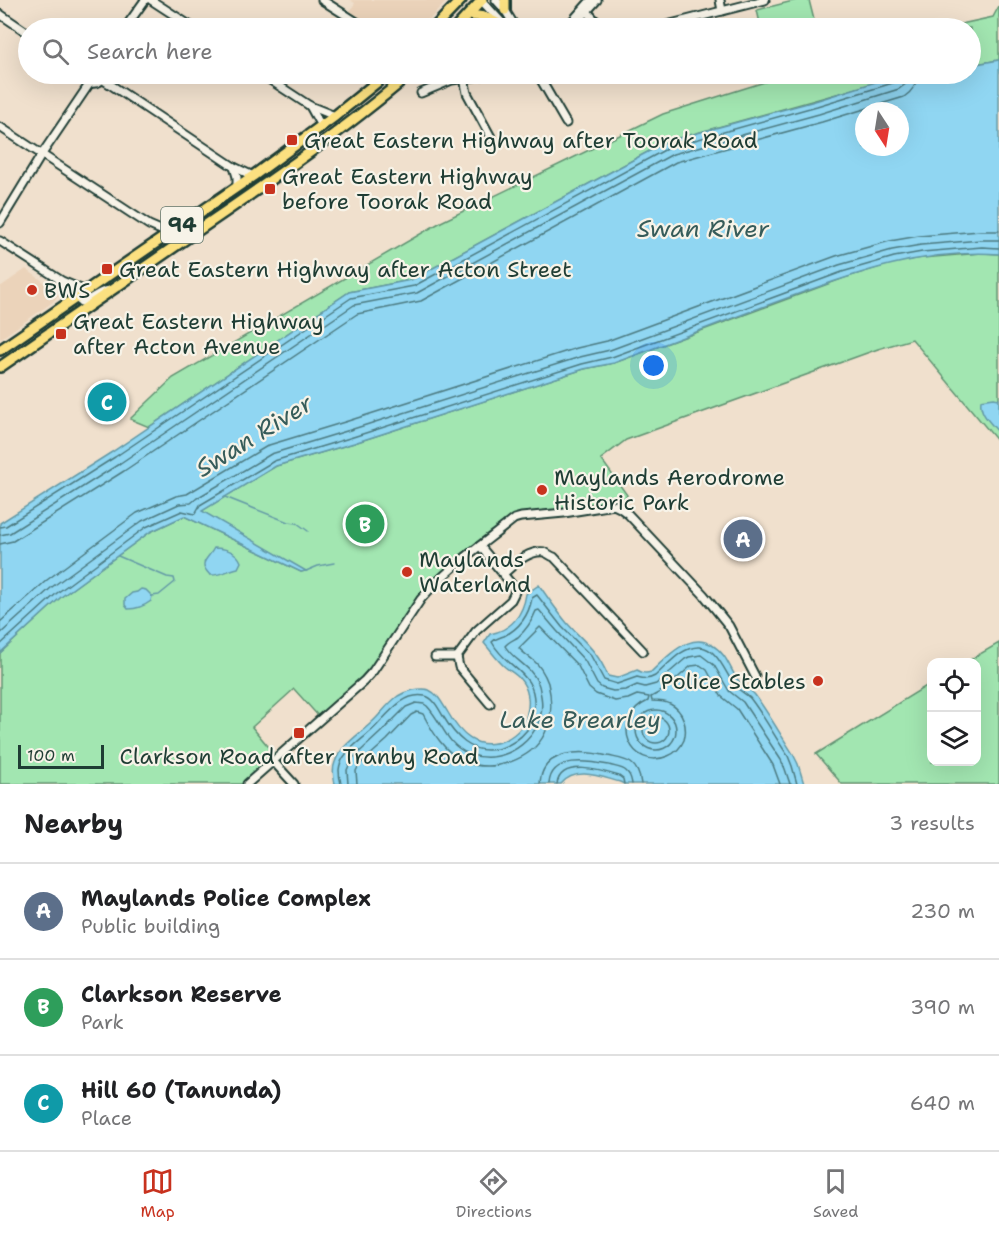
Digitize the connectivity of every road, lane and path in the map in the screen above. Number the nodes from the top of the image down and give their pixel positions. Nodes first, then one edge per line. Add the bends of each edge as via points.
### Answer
1 (145, 0) edge
2 (151, 0) edge
3 (322, 0) edge
4 (461, 0) edge
5 (482, 0) edge
6 (496, 0) edge
7 (591, 0) edge
8 (597, 0) edge
9 (720, 0) edge
10 (765, 0) edge
11 (505, 5) edge
12 (584, 7) junction
13 (722, 10) junction
14 (0, 14) edge
15 (469, 15) junction
16 (132, 18) edge
17 (179, 18) edge
18 (350, 18) edge
19 (444, 18) edge
20 (466, 18) edge
21 (486, 18) edge
22 (498, 18) edge
23 (575, 18) edge
24 (578, 18) edge
25 (593, 18) edge
26 (692, 18) edge
27 (18, 26) edge
28 (89, 84) edge
29 (115, 84) edge
30 (276, 84) edge
31 (375, 84) edge
32 (398, 84) edge
33 (442, 84) edge
34 (465, 84) edge
35 (545, 84) edge
36 (421, 93) dead end
37 (310, 106) junction
38 (335, 116) junction
39 (566, 123) dead end
40 (0, 126) edge
41 (321, 126) junction
42 (492, 139) dead end
43 (42, 154) junction
44 (234, 167) junction
45 (253, 176) junction
46 (237, 187) junction
47 (0, 223) edge
48 (149, 225) junction
49 (170, 234) junction
50 (0, 241) edge
51 (155, 243) junction
52 (62, 281) junction
53 (112, 290) junction
54 (86, 291) junction
55 (76, 298) junction
56 (0, 350) edge
57 (0, 367) edge
58 (480, 546) junction
59 (503, 574) junction
60 (643, 651) dead end
61 (435, 657) dead end
62 (457, 657) junction
63 (755, 676) dead end
64 (490, 704) dead end
65 (273, 761) junction
66 (247, 784) edge
67 (294, 784) edge

1 - 16 street
2 - 17 street
3 - 18 street
4 - 19 highway
5 - 15 highway
5 - 22 street
6 - 11 street
7 - 12 street
8 - 12 street
9 - 13 street
10 - 13 street
12 - 23 street
12 - 24 street
12 - 25 street
13 - 26 street
14 - 27 street
15 - 20 highway
15 - 21 highway
28 - 43 street
29 - 44 street
30 - 37 street
31 - 38 highway, 94
32 - 53 highway, 94 via 234,206
33 - 36 street
34 - 42 street
35 - 39 street
37 - 38 street
37 - 41 street
38 - 41 highway, 94
40 - 43 street
41 - 45 highway, 94
43 - 47 street
43 - 48 street
44 - 45 street
44 - 46 street
45 - 46 highway, 94
46 - 49 highway, 94
48 - 49 street
48 - 51 street
49 - 51 highway, 94
50 - 52 street
51 - 54 highway, 94
52 - 54 street
52 - 55 street
53 - 55 street via 81,302
53 - 57 highway, 94
54 - 55 highway, 94
55 - 56 highway, 94
58 - 59 street
58 - 63 street via 514,519 614,505 628,514 704,595 729,626
58 - 65 street via 421,599 364,681
59 - 60 street via 531,554 544,552 554,557
59 - 62 street via 515,592 511,600 476,631
61 - 62 street
62 - 64 street via 459,668
65 - 66 street
65 - 67 street

